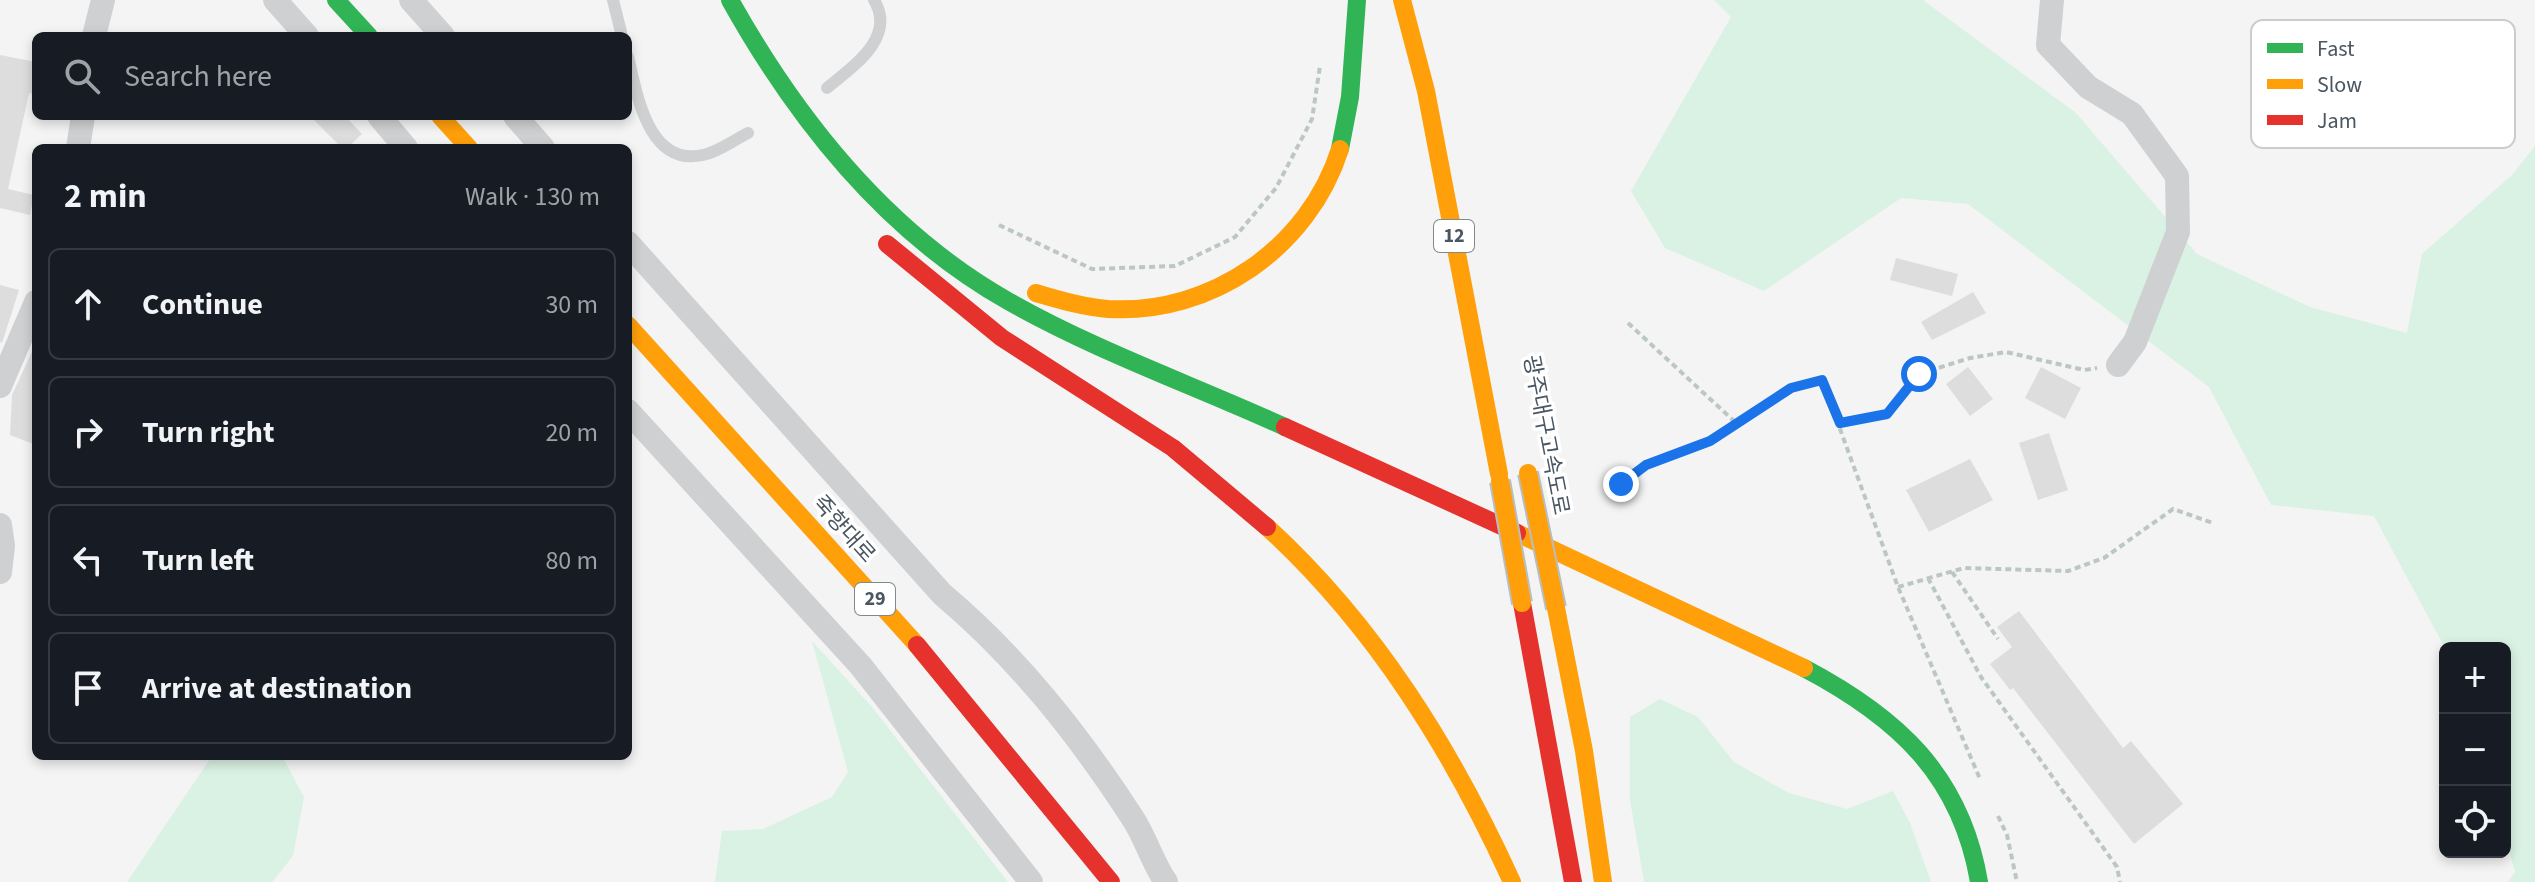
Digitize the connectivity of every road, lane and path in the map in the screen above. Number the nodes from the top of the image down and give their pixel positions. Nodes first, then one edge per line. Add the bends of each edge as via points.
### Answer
1 (103, 0) edge
2 (275, 0) edge
3 (336, 0) edge
4 (411, 0) edge
5 (613, 0) edge
6 (730, 0) edge
7 (874, 0) edge
8 (1357, 0) edge
9 (1402, 0) edge
10 (2052, 0) edge
11 (95, 32) edge
12 (303, 32) edge
13 (365, 32) edge
14 (439, 32) edge
15 (621, 32) edge
16 (1320, 63) dead end
17 (632, 73) edge
18 (827, 88) dead end
19 (82, 120) edge
20 (382, 120) edge
21 (444, 120) edge
22 (518, 120) edge
23 (748, 133) dead end
24 (79, 144) edge
25 (403, 144) edge
26 (465, 144) edge
27 (540, 144) edge
28 (999, 225) dead end
29 (909, 231) junction
30 (875, 233) dead end
31 (632, 247) edge
32 (896, 251) junction
33 (32, 311) edge
34 (1628, 323) dead end
35 (632, 329) edge
36 (2118, 365) joint
37 (0, 386) edge
38 (632, 415) edge
39 (1735, 422) junction
40 (1840, 423) junction
41 (1232, 424) dead end
42 (1526, 465) dead end
43 (1621, 484) dead end
44 (2213, 523) dead end
45 (0, 525) edge
46 (1485, 541) dead end
47 (0, 572) edge
48 (1952, 572) junction
49 (1928, 578) junction
50 (1898, 587) junction
51 (1998, 639) dead end
52 (1584, 751) junction
53 (1981, 780) dead end
54 (1994, 808) dead end
55 (1031, 882) edge
56 (1111, 882) edge
57 (1166, 882) edge
58 (1512, 882) edge
59 (1573, 882) edge
60 (1603, 882) edge
61 (1621, 882) edge
62 (1958, 882) edge
63 (1979, 882) edge
64 (2017, 882) edge
65 (2120, 882) edge

1 - 11 street
2 - 12 street
3 - 13 main road
4 - 14 street
5 - 15 lane
6 - 29 main road via 761,59 802,119 838,163
7 - 18 lane via 880,23 876,41
8 - 29 main road via 1344,135 1324,192 1286,241 1238,280 1183,303 1117,311 1057,301 989,275
9 - 59 main road, 12, bridge via 1426,91
10 - 36 street via 2048,45 2088,87 2132,114 2177,176 2178,232 2135,342
16 - 28 path via 1312,119 1276,188 1235,237 1175,266 1092,269
17 - 23 lane via 640,106 657,139 672,151 704,155
19 - 24 street
20 - 25 street
21 - 26 main road
22 - 27 street
29 - 63 main road via 983,285 1056,323 1748,641 1875,711 1921,752 1955,801 1974,842
30 - 32 main road
31 - 57 street via 942,594 987,632 1060,713 1134,820
32 - 41 main road via 1048,339
32 - 58 main road via 935,289 1019,350 1109,402 1174,448 1237,499 1311,571 1375,645 1430,726 1467,784
33 - 37 street
34 - 39 path
35 - 56 main road, 죽향대로 / 29 via 934,664
36 - 40 path via 2084,370 2006,352 1970,358 1919,374 1887,414
38 - 55 street via 860,665
39 - 40 path via 1791,388 1822,380
39 - 43 path via 1710,441 1646,465
40 - 50 path
42 - 52 main road, 광주대구고속도로, bridge
44 - 48 path via 2173,509 2104,558 2068,571
45 - 47 street
46 - 62 main road via 1737,655 1867,727 1935,804 1957,859
48 - 49 path
48 - 51 path
49 - 50 path
49 - 65 path via 1981,677 2117,867
50 - 53 path
52 - 60 main road, 광주대구고속도로
52 - 61 main road
54 - 64 path via 2007,835

